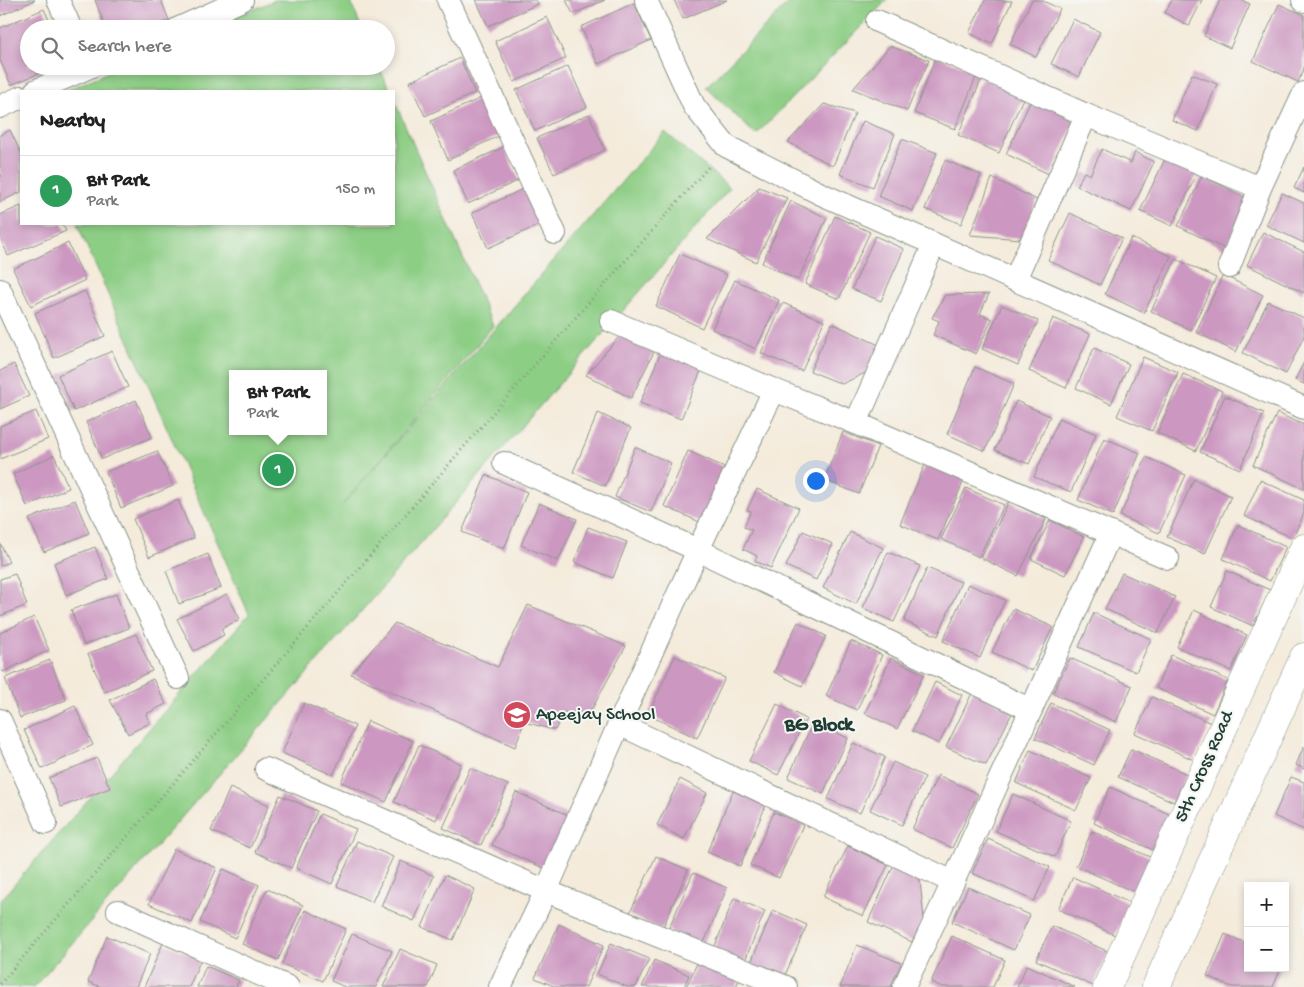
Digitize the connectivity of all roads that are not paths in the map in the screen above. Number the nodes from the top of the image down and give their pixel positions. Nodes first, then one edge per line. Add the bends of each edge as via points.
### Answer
1 (58, 0) edge
2 (242, 0) edge
3 (448, 0) edge
4 (646, 0) edge
5 (67, 20) edge
6 (197, 20) edge
7 (877, 21) dead end
8 (72, 75) edge
9 (37, 90) edge
10 (1304, 93) edge
11 (20, 97) edge
12 (0, 107) edge
13 (1086, 115) junction
14 (1260, 188) junction
15 (555, 233) dead end
16 (934, 244) junction
17 (1229, 267) dead end
18 (1015, 280) junction
19 (0, 290) edge
20 (611, 321) dead end
21 (774, 390) junction
22 (1304, 408) edge
23 (856, 423) junction
24 (504, 463) dead end
25 (1111, 533) junction
26 (1304, 548) edge
27 (698, 550) junction
28 (1168, 558) dead end
29 (1304, 657) edge
30 (178, 678) dead end
31 (1031, 710) junction
32 (0, 720) edge
33 (619, 724) junction
34 (266, 769) dead end
35 (46, 823) dead end
36 (953, 882) junction
37 (546, 891) junction
38 (118, 911) dead end
39 (288, 987) edge
40 (500, 987) edge
41 (786, 987) edge
42 (904, 987) edge
43 (1107, 987) edge
44 (1156, 987) edge

1 - 5 street
2 - 6 street
3 - 15 street
4 - 16 street via 694,106 726,146 821,194
7 - 13 street
8 - 9 street
10 - 14 street
11 - 12 street
13 - 14 street
13 - 18 street
14 - 17 street
16 - 18 street
16 - 23 street
18 - 22 street
19 - 30 street
20 - 21 street
21 - 23 street
21 - 27 street
23 - 25 street
24 - 27 street
25 - 28 street
25 - 31 street
26 - 43 street, 5th Cross Road
27 - 31 street
27 - 33 street
29 - 44 street
31 - 36 street
32 - 35 street
33 - 36 street
33 - 37 street
34 - 37 street
36 - 42 street
37 - 40 street
37 - 41 street
38 - 39 street

